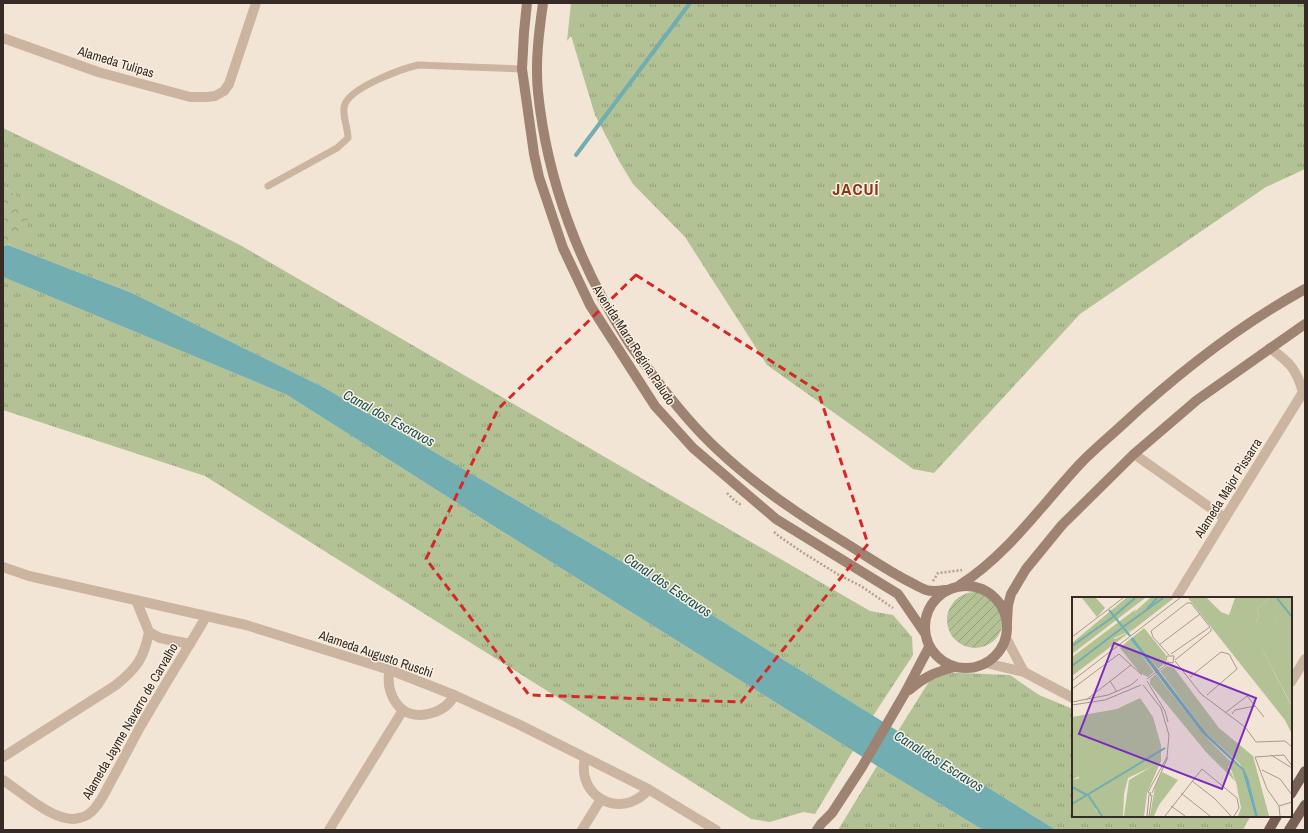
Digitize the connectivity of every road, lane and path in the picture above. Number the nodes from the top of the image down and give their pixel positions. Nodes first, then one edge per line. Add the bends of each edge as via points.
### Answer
1 (256, 3) edge
2 (527, 3) edge
3 (543, 3) edge
4 (3, 38) edge
5 (522, 69) junction
6 (268, 186) dead end
7 (1305, 289) edge
8 (1305, 324) edge
9 (1270, 348) junction
10 (1304, 391) edge
11 (1134, 454) junction
12 (724, 490) dead end
13 (747, 509) dead end
14 (1225, 518) junction
15 (770, 528) dead end
16 (3, 567) edge
17 (965, 569) dead end
18 (960, 585) junction
19 (926, 590) junction
20 (945, 590) junction
21 (1177, 597) edge
22 (136, 600) junction
23 (911, 612) junction
24 (206, 617) junction
25 (1007, 622) junction
26 (149, 632) junction
27 (924, 632) junction
28 (1006, 638) junction
29 (190, 644) junction
30 (929, 648) junction
31 (1305, 659) edge
32 (986, 663) junction
33 (955, 667) junction
34 (390, 670) junction
35 (1024, 672) junction
36 (1292, 680) edge
37 (905, 693) junction
38 (454, 695) junction
39 (1072, 697) edge
40 (403, 710) junction
41 (3, 757) edge
42 (585, 759) junction
43 (1305, 772) edge
44 (3, 780) edge
45 (648, 789) junction
46 (1292, 792) edge
47 (601, 799) junction
48 (1305, 805) edge
49 (832, 813) junction
50 (1276, 817) edge
51 (329, 830) edge
52 (582, 830) edge
53 (716, 830) edge
54 (817, 830) edge
55 (828, 830) edge
56 (1268, 830) edge
57 (1289, 830) edge

1 - 4 street, Alameda Tulipas via 233,75 224,91 215,96 190,97 98,72
2 - 5 street, Avenida Mara Regina Paludo
3 - 19 street, Avenida Mara Regina Paludo via 538,41 538,90 544,137 552,170 564,209 589,272 630,344 674,404 733,464 767,492 812,523
5 - 6 lane via 418,65 374,81 358,90 345,104 348,138 344,142
5 - 23 street, Avenida Mara Regina Paludo via 537,169 563,248 590,305 656,406 693,448 776,519 898,594
7 - 18 street via 1208,351 1142,406 1080,464 1008,546 977,574
8 - 9 street
9 - 10 street, Alameda Major Pissarra via 1290,364
9 - 11 street via 1197,400
10 - 14 street, Alameda Major Pissarra
11 - 14 street
11 - 25 street via 1062,526 1026,569 1010,594
12 - 13 path
14 - 21 street, Alameda Major Pissarra
15 - 23 path via 839,576 862,586 904,614
16 - 22 street, Alameda Augusto Ruschi via 29,576
17 - 19 path via 938,573
18 - 20 street
18 - 25 street via 979,587 992,594 1001,604
19 - 20 street, Avenida Mara Regina Paludo
20 - 27 street via 937,596 926,613
22 - 24 street, Alameda Augusto Ruschi
22 - 26 street
23 - 27 street, Avenida Mara Regina Paludo
24 - 29 street, Alameda Jayme Navarro de Carvalho
24 - 34 street, Alameda Augusto Ruschi via 246,625
25 - 28 street
26 - 29 street via 160,638
26 - 41 street via 144,652 131,673
27 - 30 street
28 - 32 street via 1002,648
28 - 35 street
29 - 44 street, Alameda Jayme Navarro de Carvalho via 102,797 89,813 79,818 63,818
30 - 33 street via 944,663
30 - 37 street
31 - 36 street
32 - 33 street via 976,667
32 - 35 street
33 - 37 street via 927,676
34 - 38 street, Alameda Augusto Ruschi
34 - 40 street via 390,692
35 - 39 street
37 - 49 street
38 - 40 street via 449,703 432,713 417,714
38 - 42 street, Alameda Augusto Ruschi via 518,724
40 - 51 street
42 - 45 street, Alameda Augusto Ruschi
42 - 47 street via 584,774 587,783
43 - 46 main road
45 - 47 street via 635,800 624,804 614,804
45 - 53 street, Alameda Augusto Ruschi
47 - 52 street
48 - 57 main road
49 - 54 street
49 - 55 street
50 - 56 main road

